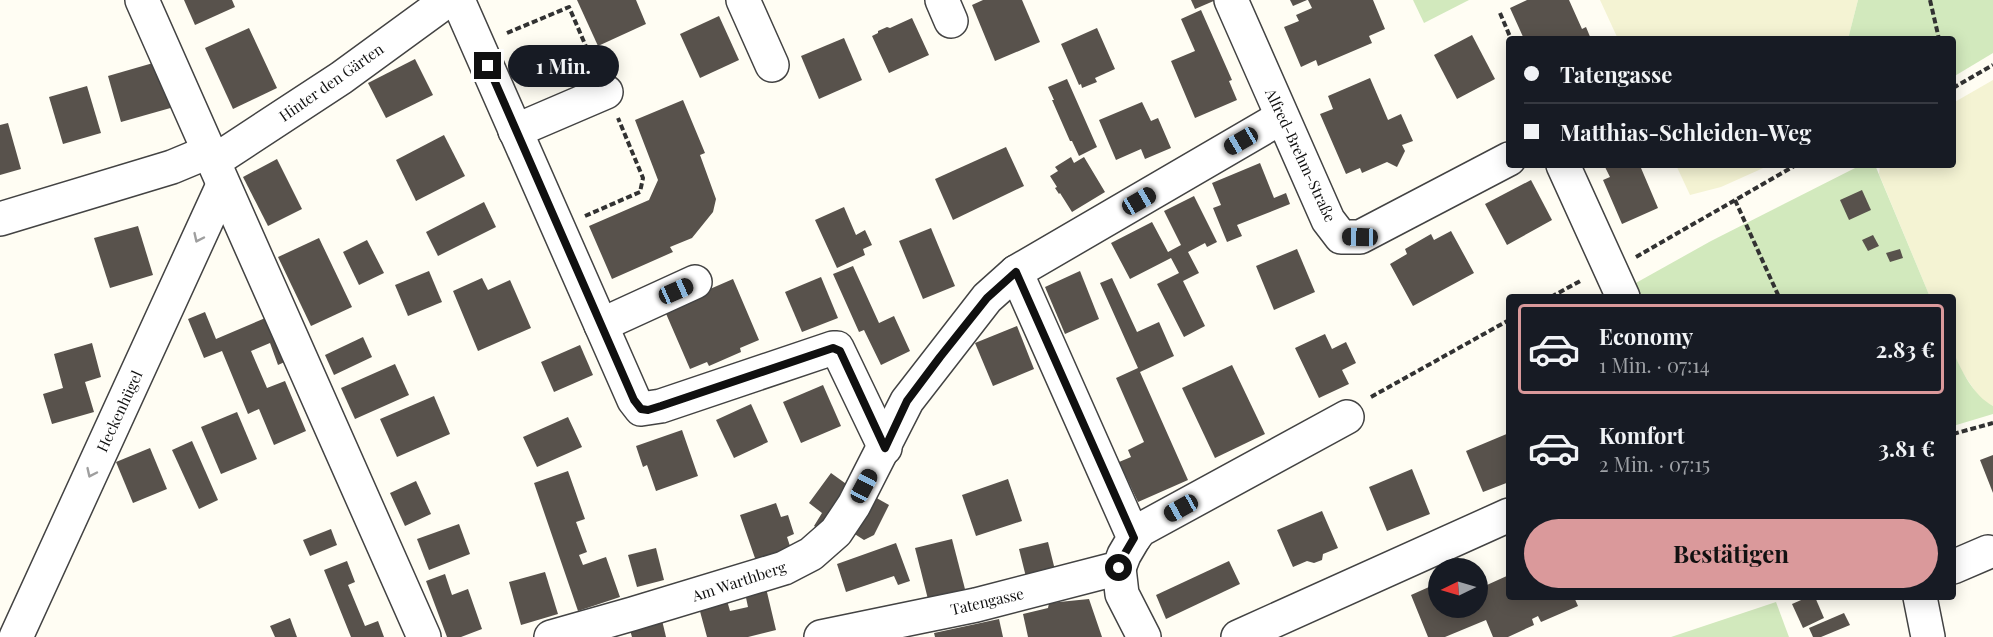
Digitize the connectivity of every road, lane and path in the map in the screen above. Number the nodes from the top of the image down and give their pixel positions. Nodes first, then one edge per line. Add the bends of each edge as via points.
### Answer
1 (142, 0) edge
2 (448, 0) edge
3 (458, 0) edge
4 (743, 0) edge
5 (1231, 0) edge
6 (1930, 0) edge
7 (1500, 13) dead end
8 (1510, 36) edge
9 (1938, 36) edge
10 (771, 65) dead end
11 (1993, 65) edge
12 (1956, 86) edge
13 (606, 92) dead end
14 (1282, 117) junction
15 (515, 131) junction
16 (1506, 161) edge
17 (215, 166) junction
18 (1564, 168) edge
19 (1791, 168) edge
20 (1735, 200) junction
21 (0, 219) edge
22 (1016, 272) junction
23 (695, 282) dead end
24 (1618, 284) edge
25 (1778, 294) edge
26 (1506, 322) edge
27 (601, 325) junction
28 (1347, 417) joint
29 (1993, 423) edge
30 (1956, 433) edge
31 (885, 448) junction
32 (1506, 516) edge
33 (1134, 538) junction
34 (1988, 552) dead end
35 (1956, 566) edge
36 (1119, 568) junction
37 (1921, 600) edge
38 (596, 630) edge
39 (16, 637) edge
40 (424, 637) edge
41 (550, 637) edge
42 (821, 637) edge
43 (1144, 637) edge
44 (1238, 637) edge
45 (1928, 637) edge

1 - 17 street
2 - 17 street, Hinter den Gärten
3 - 15 street
4 - 10 street
5 - 14 street, Alfred-Brehm-Straße
6 - 9 path
7 - 8 path
11 - 12 path
13 - 15 street
14 - 16 street, Alfred-Brehm-Straße via 1328,220 1341,237 1360,237
14 - 22 street, Am Warthberg
15 - 27 street
17 - 21 street, Hinter den Gärten via 172,167
17 -> 39 street, Heckenhügel
17 - 40 street
18 - 24 street
19 - 20 path
20 - 24 path
20 - 25 path
22 - 31 street, Am Warthberg via 987,298 927,374 907,401
22 - 33 street
23 - 27 street
26 - 28 path via 1354,407
27 - 31 street via 634,400 641,409 648,410 837,348
28 - 33 street via 1140,530
29 - 30 path
31 - 38 street, Am Warthberg via 836,532 811,554 784,568
32 - 44 street
33 - 36 street
34 - 35 street
36 - 42 street, Tatengasse
36 - 43 street via 1122,594
37 - 45 street
38 - 41 street, Am Warthberg

